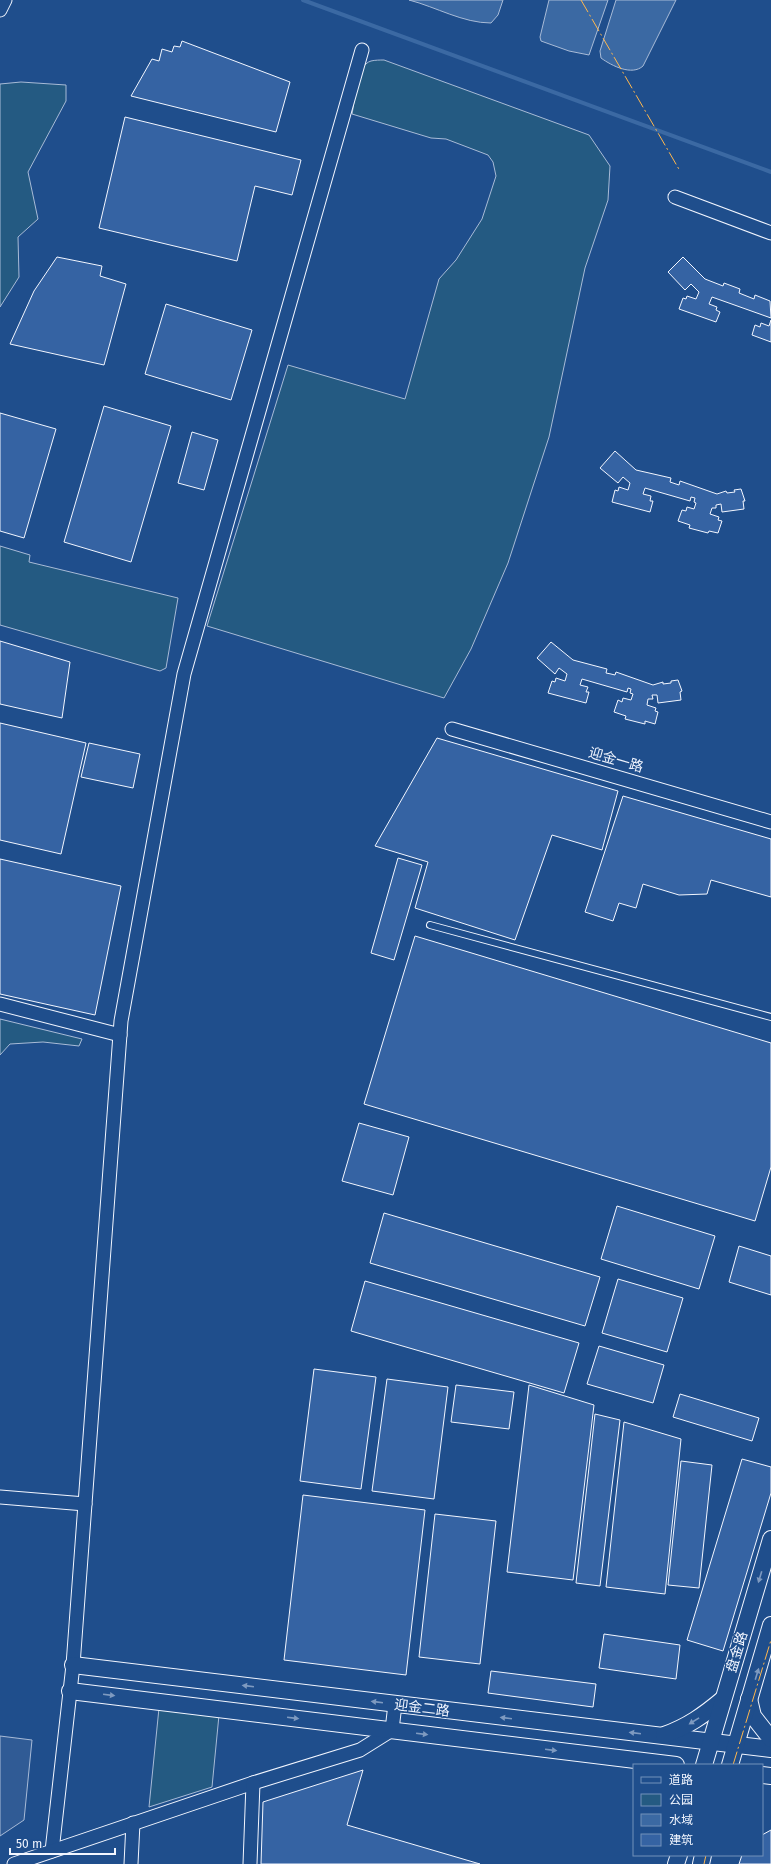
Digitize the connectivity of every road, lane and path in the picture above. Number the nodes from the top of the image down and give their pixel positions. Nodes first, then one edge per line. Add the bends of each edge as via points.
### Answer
1 (5, 0) edge
2 (0, 10) edge
3 (362, 50) dead end
4 (675, 197) dead end
5 (771, 233) edge
6 (452, 729) dead end
7 (771, 822) edge
8 (430, 925) dead end
9 (0, 1004) edge
10 (771, 1017) edge
11 (120, 1035) junction
12 (0, 1497) edge
13 (85, 1504) junction
14 (771, 1539) edge
15 (771, 1625) edge
16 (73, 1665) junction
17 (70, 1691) junction
18 (723, 1699) junction
19 (749, 1699) junction
20 (395, 1704) junction
21 (392, 1730) junction
22 (661, 1736) junction
23 (771, 1739) edge
24 (711, 1742) junction
25 (736, 1745) junction
26 (771, 1749) edge
27 (652, 1763) edge
28 (664, 1764) edge
29 (704, 1764) edge
30 (730, 1764) edge
31 (253, 1783) junction
32 (133, 1823) junction
33 (52, 1851) junction
34 (14, 1864) edge
35 (131, 1864) edge
36 (250, 1864) edge

1 - 2 street
3 - 11 street via 184,674
4 - 5 street
6 - 7 street, 迎金一路
8 - 10 lane
9 - 11 street
11 - 13 street
12 - 13 street
13 - 16 street
14 -> 18 street, 盘金路
19 -> 15 street, 盘金路
16 - 17 street
20 -> 16 street, 迎金二路
17 -> 21 street, 迎金二路
17 - 33 street
18 -> 22 street via 684,1728
18 - 24 street, 盘金路
19 - 23 street via 753,1716
19 - 25 street, 盘金路
20 - 21 street
22 -> 20 street, 迎金二路
21 -> 27 street, 迎金二路
21 - 31 street via 360,1750
22 - 24 street, 迎金二路
24 - 25 street, 迎金二路
24 - 29 street, 盘金路
25 - 26 street, 迎金二路
25 - 30 street, 盘金路
27 - 28 street, 迎金二路
31 - 32 street
31 - 36 street
32 - 33 street
32 - 35 street
33 - 34 street

